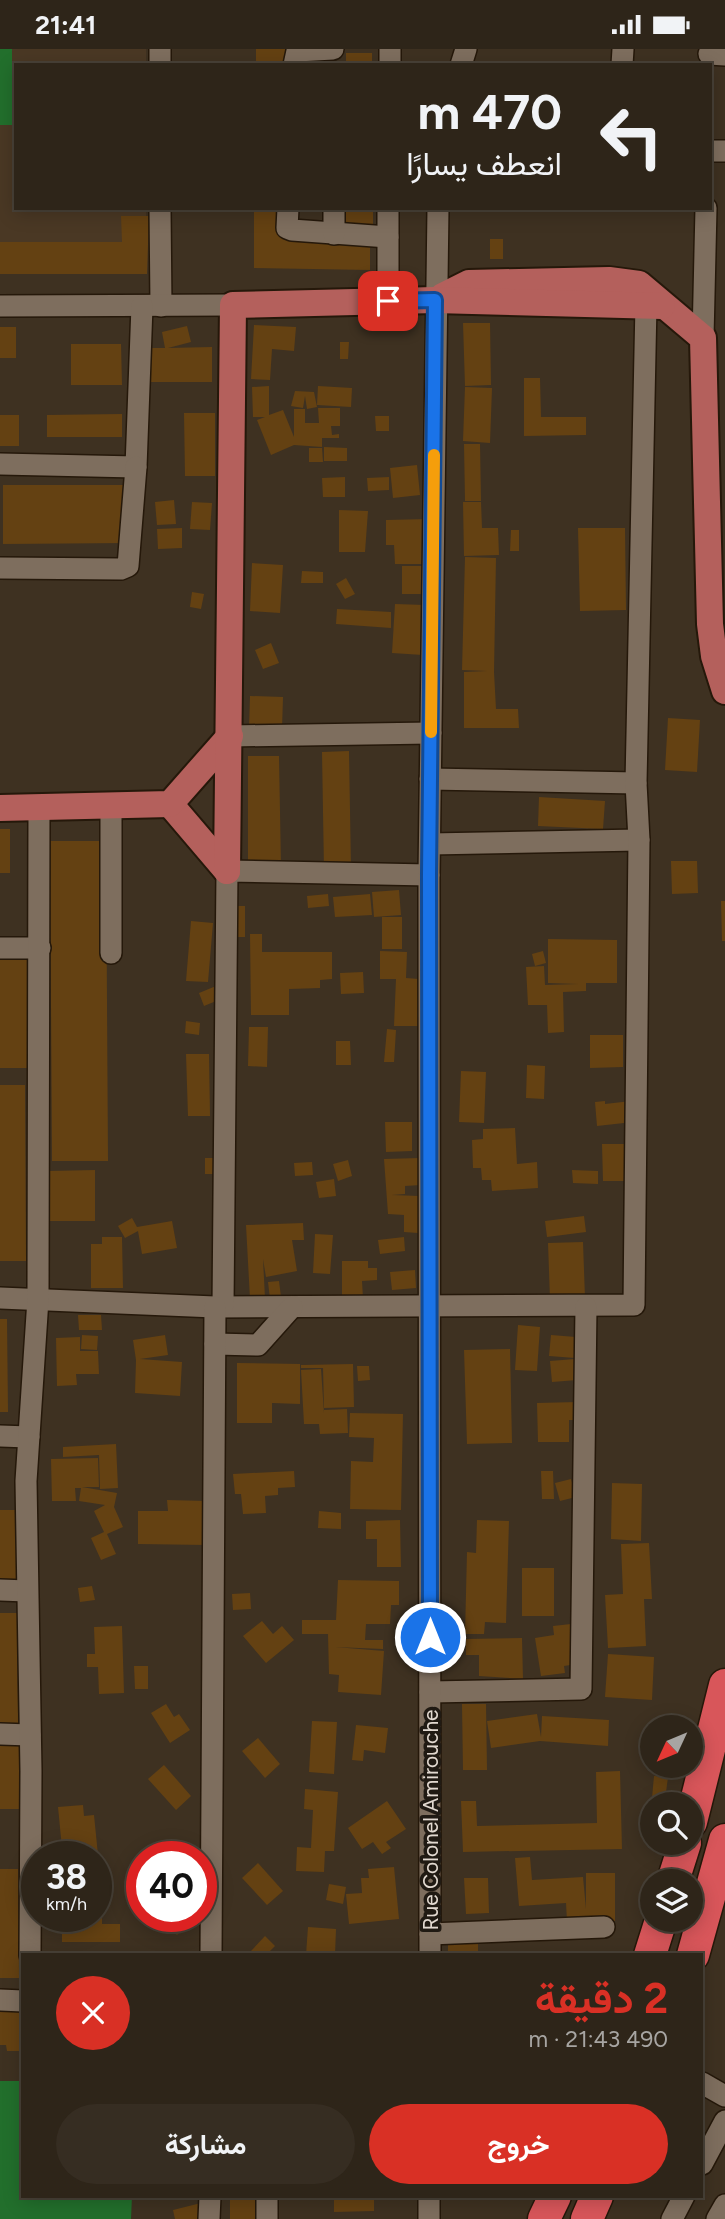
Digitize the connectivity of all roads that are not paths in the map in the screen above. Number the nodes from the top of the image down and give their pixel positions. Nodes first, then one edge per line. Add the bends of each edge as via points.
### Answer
1 (335, 49) edge
2 (294, 63) edge
3 (160, 210) edge
4 (288, 210) edge
5 (334, 210) edge
6 (388, 210) edge
7 (438, 210) edge
8 (707, 210) edge
9 (334, 234) junction
10 (388, 237) junction
11 (716, 241) edge
12 (436, 259) junction
13 (469, 282) junction
14 (435, 300) junction
15 (388, 301) junction
16 (233, 305) junction
17 (654, 305) junction
18 (0, 306) edge
19 (152, 306) junction
20 (703, 338) junction
21 (0, 464) edge
22 (136, 467) junction
23 (0, 568) edge
24 (725, 691) edge
25 (431, 733) junction
26 (230, 736) junction
27 (430, 779) junction
28 (636, 783) junction
29 (170, 803) junction
30 (39, 807) junction
31 (111, 807) junction
32 (0, 808) edge
33 (639, 840) junction
34 (430, 844) junction
35 (227, 871) junction
36 (429, 875) junction
37 (0, 948) edge
38 (40, 948) junction
39 (111, 953) dead end
40 (0, 1298) edge
41 (38, 1299) junction
42 (219, 1306) junction
43 (431, 1306) junction
44 (292, 1307) junction
45 (586, 1307) junction
46 (215, 1344) junction
47 (0, 1437) edge
48 (29, 1437) junction
49 (0, 1590) edge
50 (27, 1591) junction
51 (725, 1685) edge
52 (430, 1692) junction
53 (0, 1734) edge
54 (30, 1735) junction
55 (698, 1792) edge
56 (725, 1840) edge
57 (725, 1869) edge
58 (604, 1927) dead end
59 (657, 1932) edge
60 (430, 1945) edge
61 (695, 1949) edge
62 (30, 1953) edge
63 (211, 1953) edge
64 (651, 1953) edge
65 (0, 2000) edge
66 (21, 2001) edge
67 (703, 2084) edge
68 (725, 2096) edge
69 (725, 2122) edge
70 (703, 2162) edge
71 (209, 2198) edge
72 (267, 2198) edge
73 (429, 2198) edge
74 (554, 2198) edge
75 (596, 2198) edge
76 (683, 2198) edge
77 (725, 2205) edge
78 (209, 2219) edge
79 (268, 2219) edge
80 (429, 2219) edge
81 (544, 2219) edge
82 (587, 2219) edge
83 (672, 2219) edge
84 (718, 2219) edge

1 - 2 street via 297,51
3 - 19 street
4 - 9 street via 288,228
5 - 9 street
6 - 10 street
7 - 12 street, Rue Colonel Amirouche
8 - 11 street
9 - 10 street
10 - 15 street
11 - 20 street
12 - 13 street
12 - 14 street, Rue Colonel Amirouche
13 - 14 main road
13 - 17 main road via 609,280 639,284
14 - 15 main road
14 - 17 main road
14 - 25 street, Rue Colonel Amirouche
15 - 16 main road
16 - 19 street
16 - 26 main road
17 - 20 main road
17 - 28 street
18 - 19 street
19 - 22 street
20 - 24 main road via 710,624
21 - 22 street
22 - 23 street via 128,566
25 - 26 street
25 - 27 street, Rue Colonel Amirouche
26 - 29 main road
26 - 35 main road
27 - 28 street
27 - 34 street, Rue Colonel Amirouche
28 - 33 street
29 - 31 main road
29 - 35 main road
30 - 31 main road
30 - 32 main road
30 - 38 street
31 - 39 street
33 - 34 street
33 - 45 street via 634,1305
34 - 36 street, Rue Colonel Amirouche
35 - 36 street
35 - 42 street
36 - 43 street, Rue Colonel Amirouche
37 - 38 street
38 - 41 street
40 - 41 street
41 - 42 street
41 - 48 street
42 - 44 street
42 - 46 street
43 - 44 street
43 - 45 street
43 - 52 street, Rue Colonel Amirouche
44 - 46 street via 258,1345
45 - 52 street via 581,1689
46 - 63 street
47 - 48 street
48 - 50 street
49 - 50 street
50 - 54 street
51 - 55 highway
52 - 60 street, Rue Colonel Amirouche
53 - 54 street
54 - 62 street
56 - 61 highway
57 - 61 highway
58 - 60 street
59 - 64 highway
65 - 66 street
67 - 68 street
69 - 70 street
71 - 78 street
72 - 79 street
73 - 80 street
74 - 81 highway
75 - 82 highway
76 - 83 street
77 - 84 street

